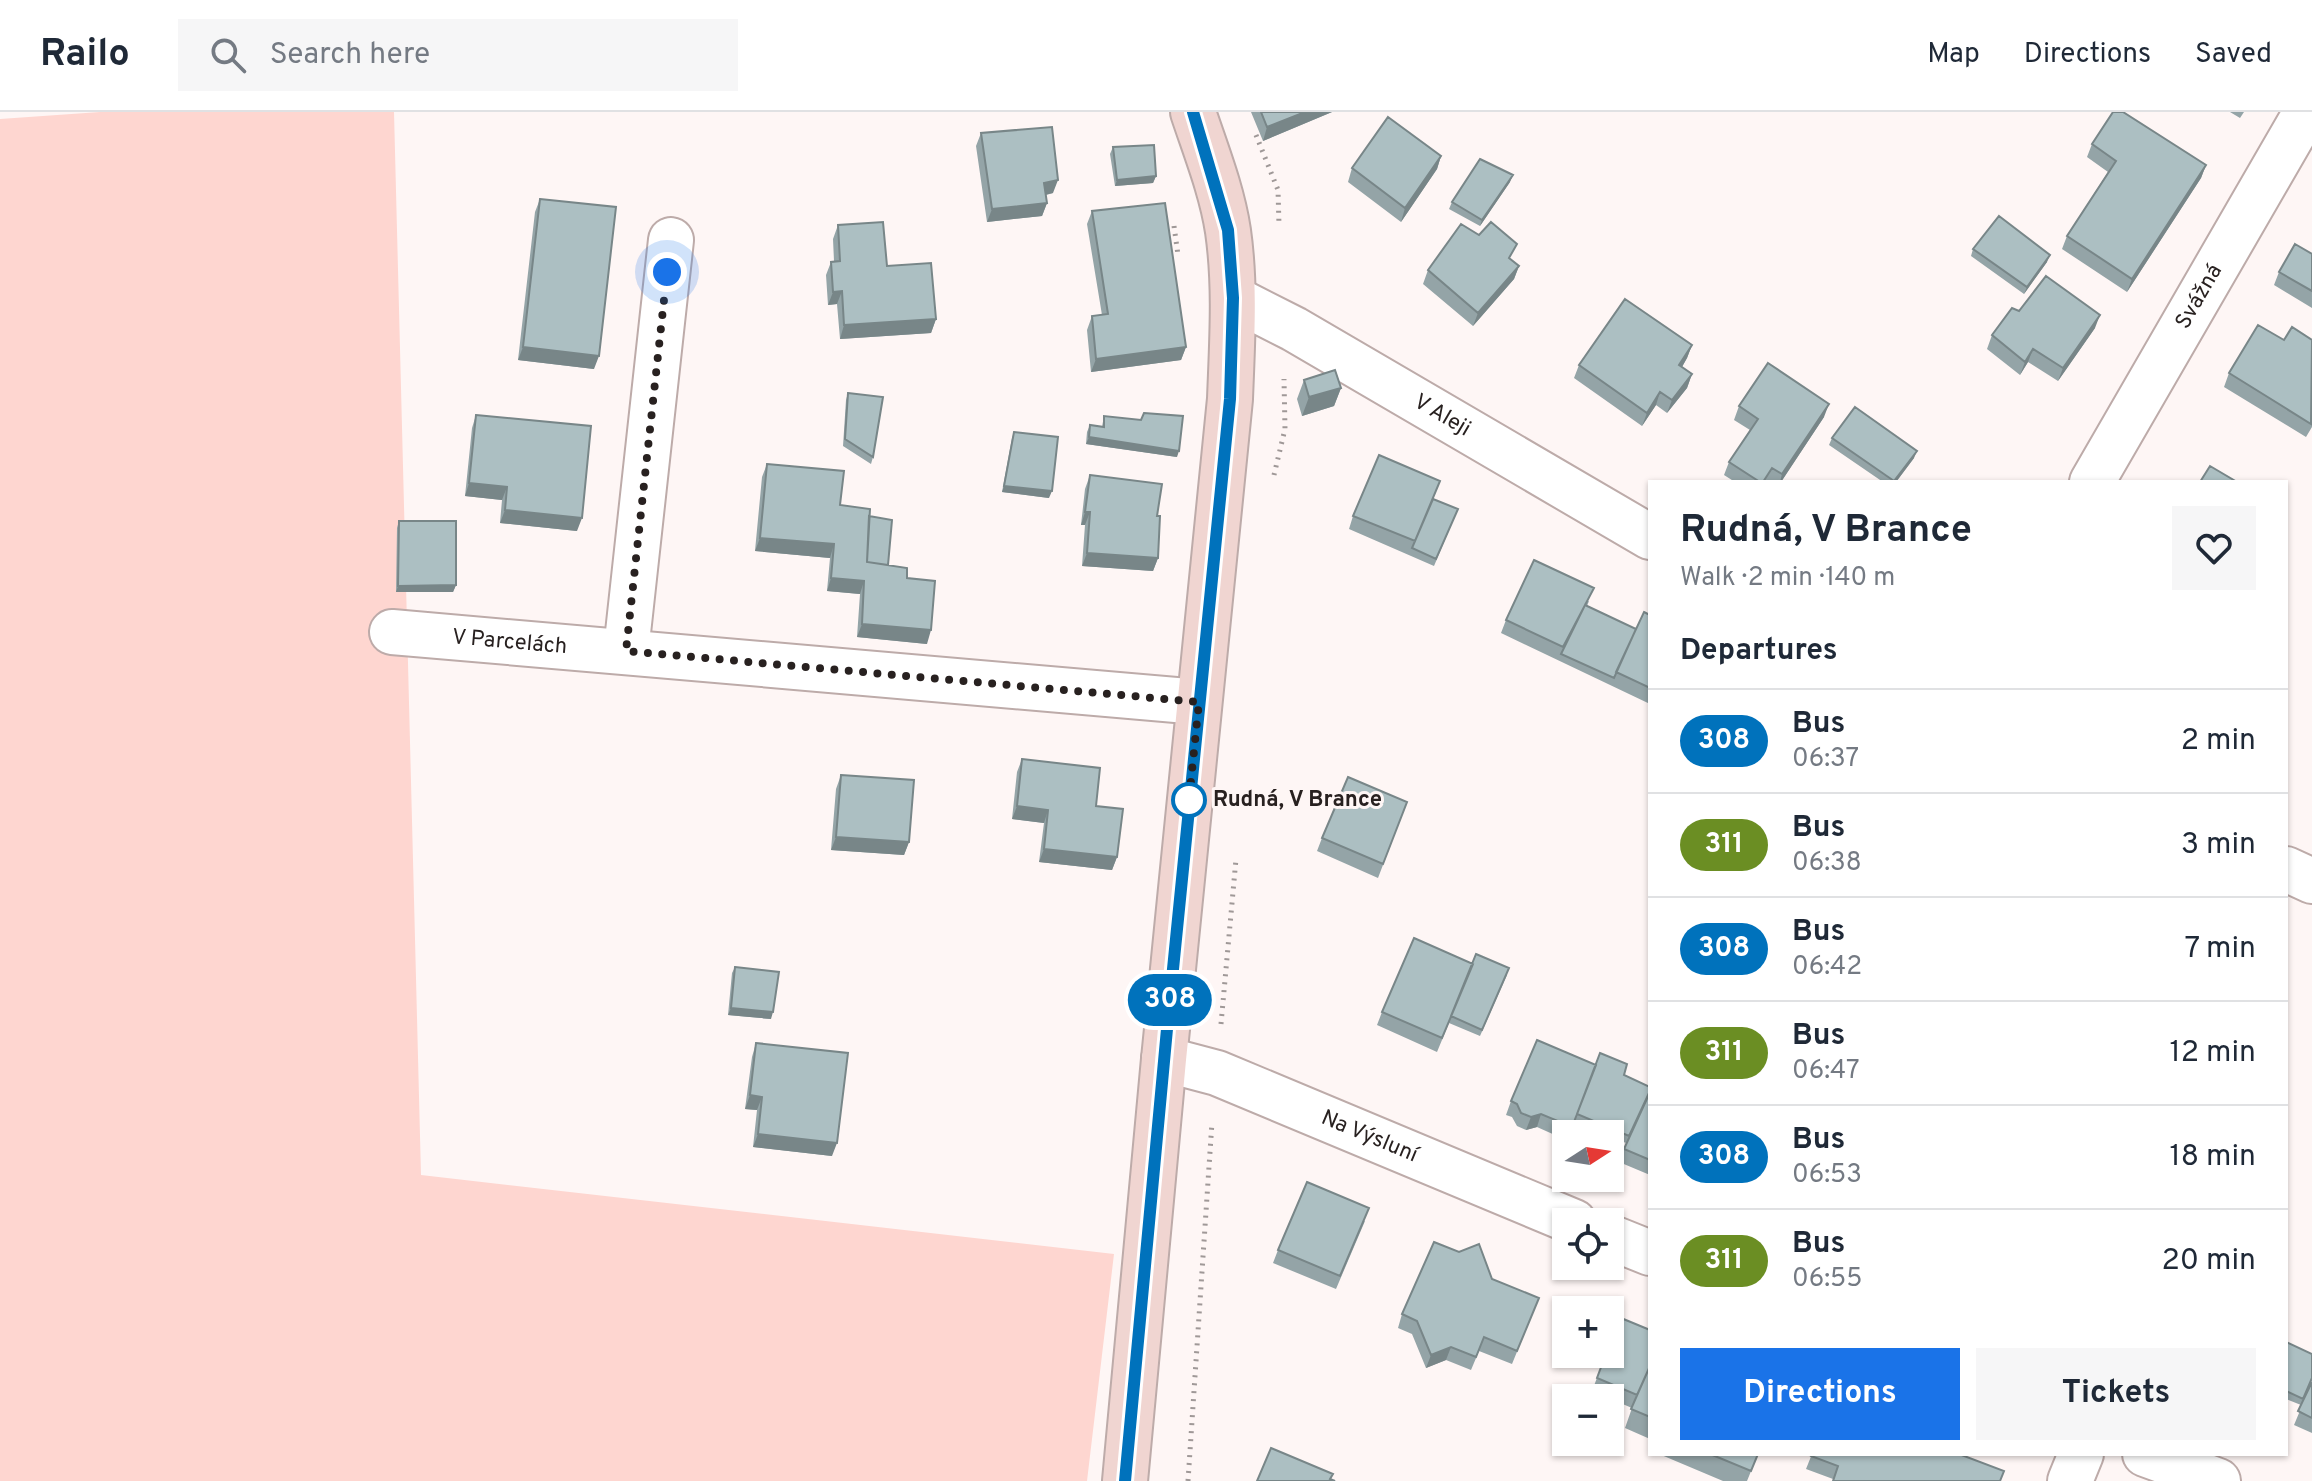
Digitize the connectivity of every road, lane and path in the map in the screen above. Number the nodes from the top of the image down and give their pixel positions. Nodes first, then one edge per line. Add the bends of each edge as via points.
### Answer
1 (1193, 112) edge
2 (2304, 127) edge
3 (671, 240) dead end
4 (1233, 298) junction
5 (2093, 480) edge
6 (1648, 536) edge
7 (392, 632) dead end
8 (626, 651) junction
9 (1199, 702) junction
10 (2288, 870) edge
11 (2312, 881) edge
12 (1164, 1059) junction
13 (1552, 1213) edge
14 (1624, 1243) edge
15 (1648, 1252) edge
16 (2080, 1456) edge
17 (2150, 1456) edge
18 (1125, 1481) edge
19 (2070, 1481) edge
20 (2218, 1481) edge

1 - 4 main road via 1228,230
2 - 5 street, Svážná
3 - 8 street
4 - 6 street, V Aleji
4 - 9 main road via 1230,399
7 - 8 street, V Parcelách
8 - 9 street, V Parcelách
9 - 12 main road
10 - 11 street
12 - 13 street, Na Výsluní via 1217,1073
12 - 18 main road
14 - 15 street
16 - 19 street
17 - 20 street

